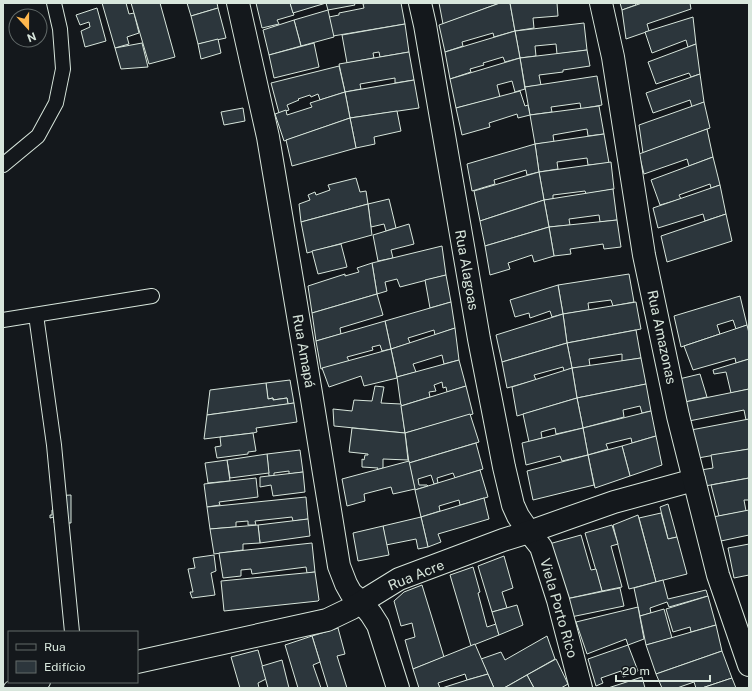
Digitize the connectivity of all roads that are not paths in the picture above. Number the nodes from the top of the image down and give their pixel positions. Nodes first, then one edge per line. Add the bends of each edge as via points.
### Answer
1 (54, 3) edge
2 (238, 3) edge
3 (420, 3) edge
4 (601, 3) edge
5 (3, 166) edge
6 (152, 296) dead end
7 (36, 315) junction
8 (3, 320) edge
9 (694, 480) junction
10 (529, 532) junction
11 (361, 602) junction
12 (72, 631) edge
13 (138, 662) edge
14 (749, 665) edge
15 (38, 683) edge
16 (11, 688) edge
17 (398, 688) edge
18 (581, 688) edge

1 - 5 lane via 64,68 56,103 38,136
2 - 11 street, Rua Amapá via 268,137 339,566 351,593
3 - 10 street, Rua Alagoas via 476,324 504,467 513,505
4 - 9 street, Rua Amazonas via 613,57 644,255
6 - 7 lane
7 - 8 lane
7 - 12 lane via 54,445
9 - 10 street, Rua Acre via 614,502
9 - 14 street, Rua Amazonas via 718,575
10 - 11 street, Rua Acre via 398,579
10 - 18 street, Viela Porto Rico via 543,552
11 - 13 street, Rua Acre via 327,620
11 - 17 street, Rua Amapá via 378,625
15 - 16 lane

